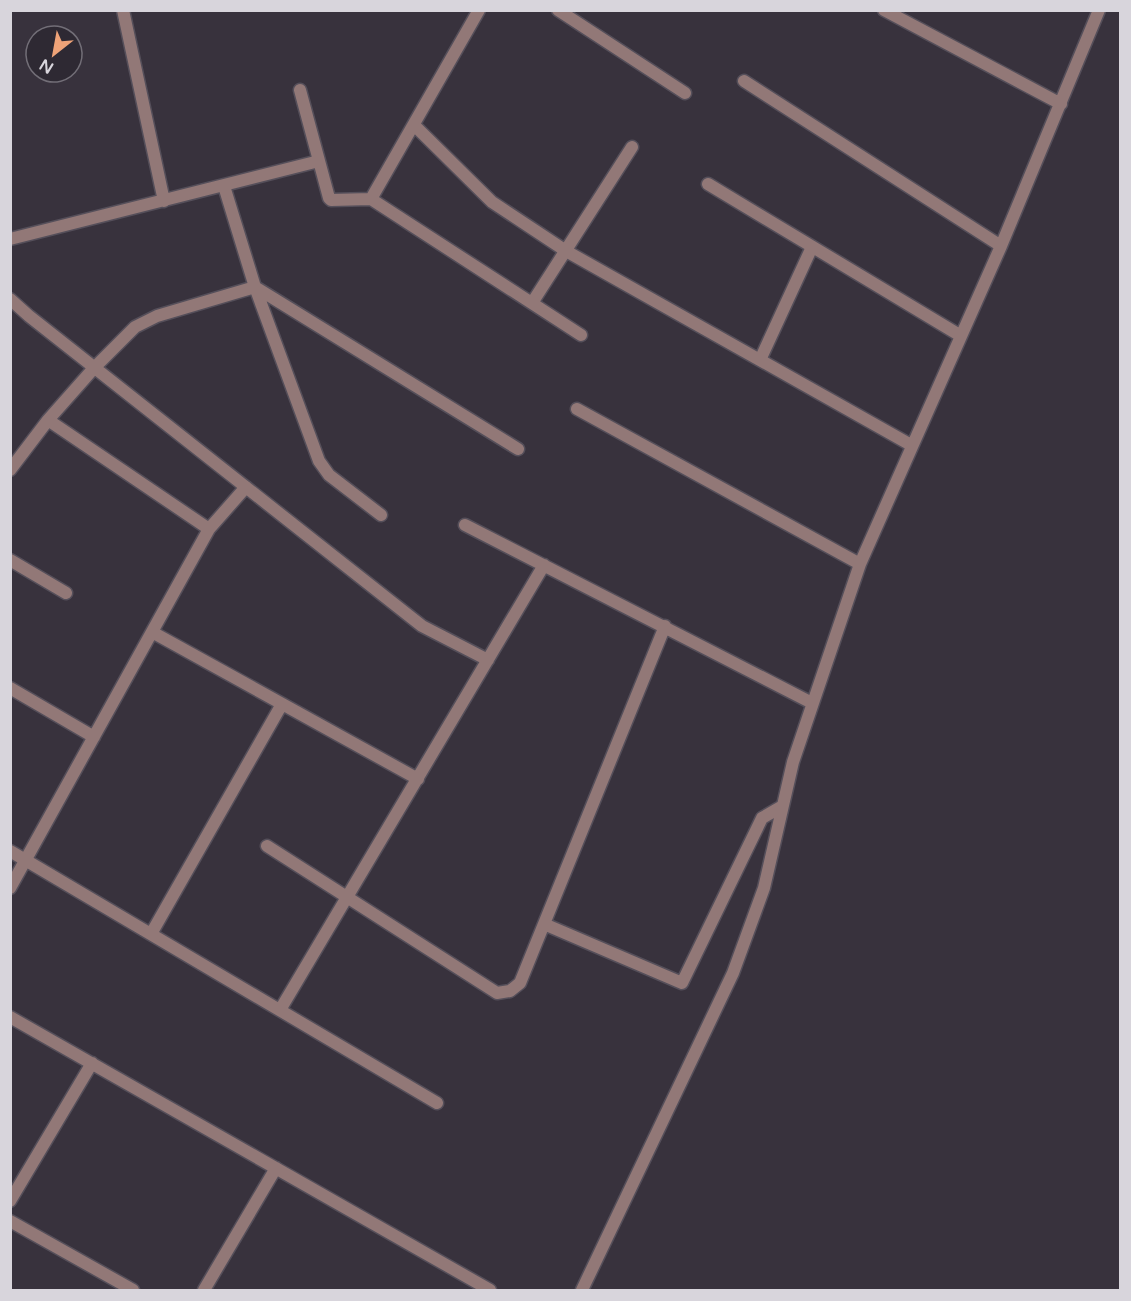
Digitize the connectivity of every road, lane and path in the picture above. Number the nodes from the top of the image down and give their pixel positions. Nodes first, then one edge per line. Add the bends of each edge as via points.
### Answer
1 (123, 10) edge
2 (558, 10) edge
3 (884, 10) edge
4 (1099, 10) edge
5 (474, 13) edge
6 (744, 81) dead end
7 (300, 90) dead end
8 (685, 93) dead end
9 (1061, 104) junction
10 (414, 125) junction
11 (632, 147) dead end
12 (319, 161) junction
13 (708, 184) dead end
14 (224, 186) junction
15 (371, 199) junction
16 (164, 201) junction
17 (10, 239) edge
18 (1001, 246) junction
19 (812, 247) junction
20 (566, 250) junction
21 (255, 287) junction
22 (10, 299) edge
23 (532, 303) junction
24 (581, 335) dead end
25 (961, 336) junction
26 (760, 360) junction
27 (94, 368) junction
28 (577, 410) dead end
29 (48, 420) junction
30 (911, 445) junction
31 (518, 450) dead end
32 (10, 470) edge
33 (246, 487) junction
34 (381, 515) dead end
35 (465, 525) dead end
36 (209, 529) junction
37 (10, 560) edge
38 (860, 564) junction
39 (544, 565) junction
40 (66, 593) dead end
41 (665, 626) junction
42 (152, 632) junction
43 (488, 660) junction
44 (10, 688) edge
45 (812, 703) junction
46 (282, 704) junction
47 (94, 737) junction
48 (418, 779) junction
49 (782, 807) junction
50 (267, 846) dead end
51 (10, 851) edge
52 (26, 860) junction
53 (10, 888) edge
54 (347, 897) junction
55 (544, 924) junction
56 (151, 934) junction
57 (280, 1010) junction
58 (10, 1017) edge
59 (92, 1063) junction
60 (437, 1102) dead end
61 (276, 1168) junction
62 (10, 1201) edge
63 (10, 1221) edge
64 (133, 1290) edge
65 (204, 1290) edge
66 (490, 1290) edge
67 (582, 1290) edge

1 - 16 street
2 - 8 street
3 - 9 street
4 - 9 street
5 - 10 street
6 - 18 street
7 - 12 street
9 - 18 street
10 - 15 street
10 - 20 street via 492,202
11 - 20 street
12 - 14 street
12 - 15 street via 331,200
13 - 19 street
14 - 16 street
14 - 21 street
15 - 23 street
16 - 17 street
18 - 25 street
19 - 25 street
19 - 26 street
20 - 23 street
20 - 26 street
21 - 27 street via 146,321
21 - 31 street
21 - 34 street via 320,461 329,475
22 - 27 street
23 - 24 street
25 - 30 street
26 - 30 street
27 - 29 street
27 - 33 street
28 - 38 street
29 - 32 street
29 - 36 street
30 - 38 street
33 - 36 street
33 - 43 street via 422,626
35 - 39 street
36 - 42 street
37 - 40 street
38 - 45 street
39 - 41 street
39 - 43 street
41 - 45 street
41 - 55 street
42 - 46 street
42 - 47 street
43 - 48 street
44 - 47 street
45 - 49 street
46 - 48 street
46 - 56 street
47 - 52 street
48 - 54 street
49 - 55 street via 762,818 682,983
49 - 67 street via 764,888 733,973
50 - 54 street
51 - 52 street
52 - 53 street
52 - 56 street
54 - 55 street via 497,993 510,991 520,983
54 - 57 street
56 - 57 street
57 - 60 street
58 - 59 street
59 - 61 street
59 - 62 street
61 - 65 street
61 - 66 street
63 - 64 street

